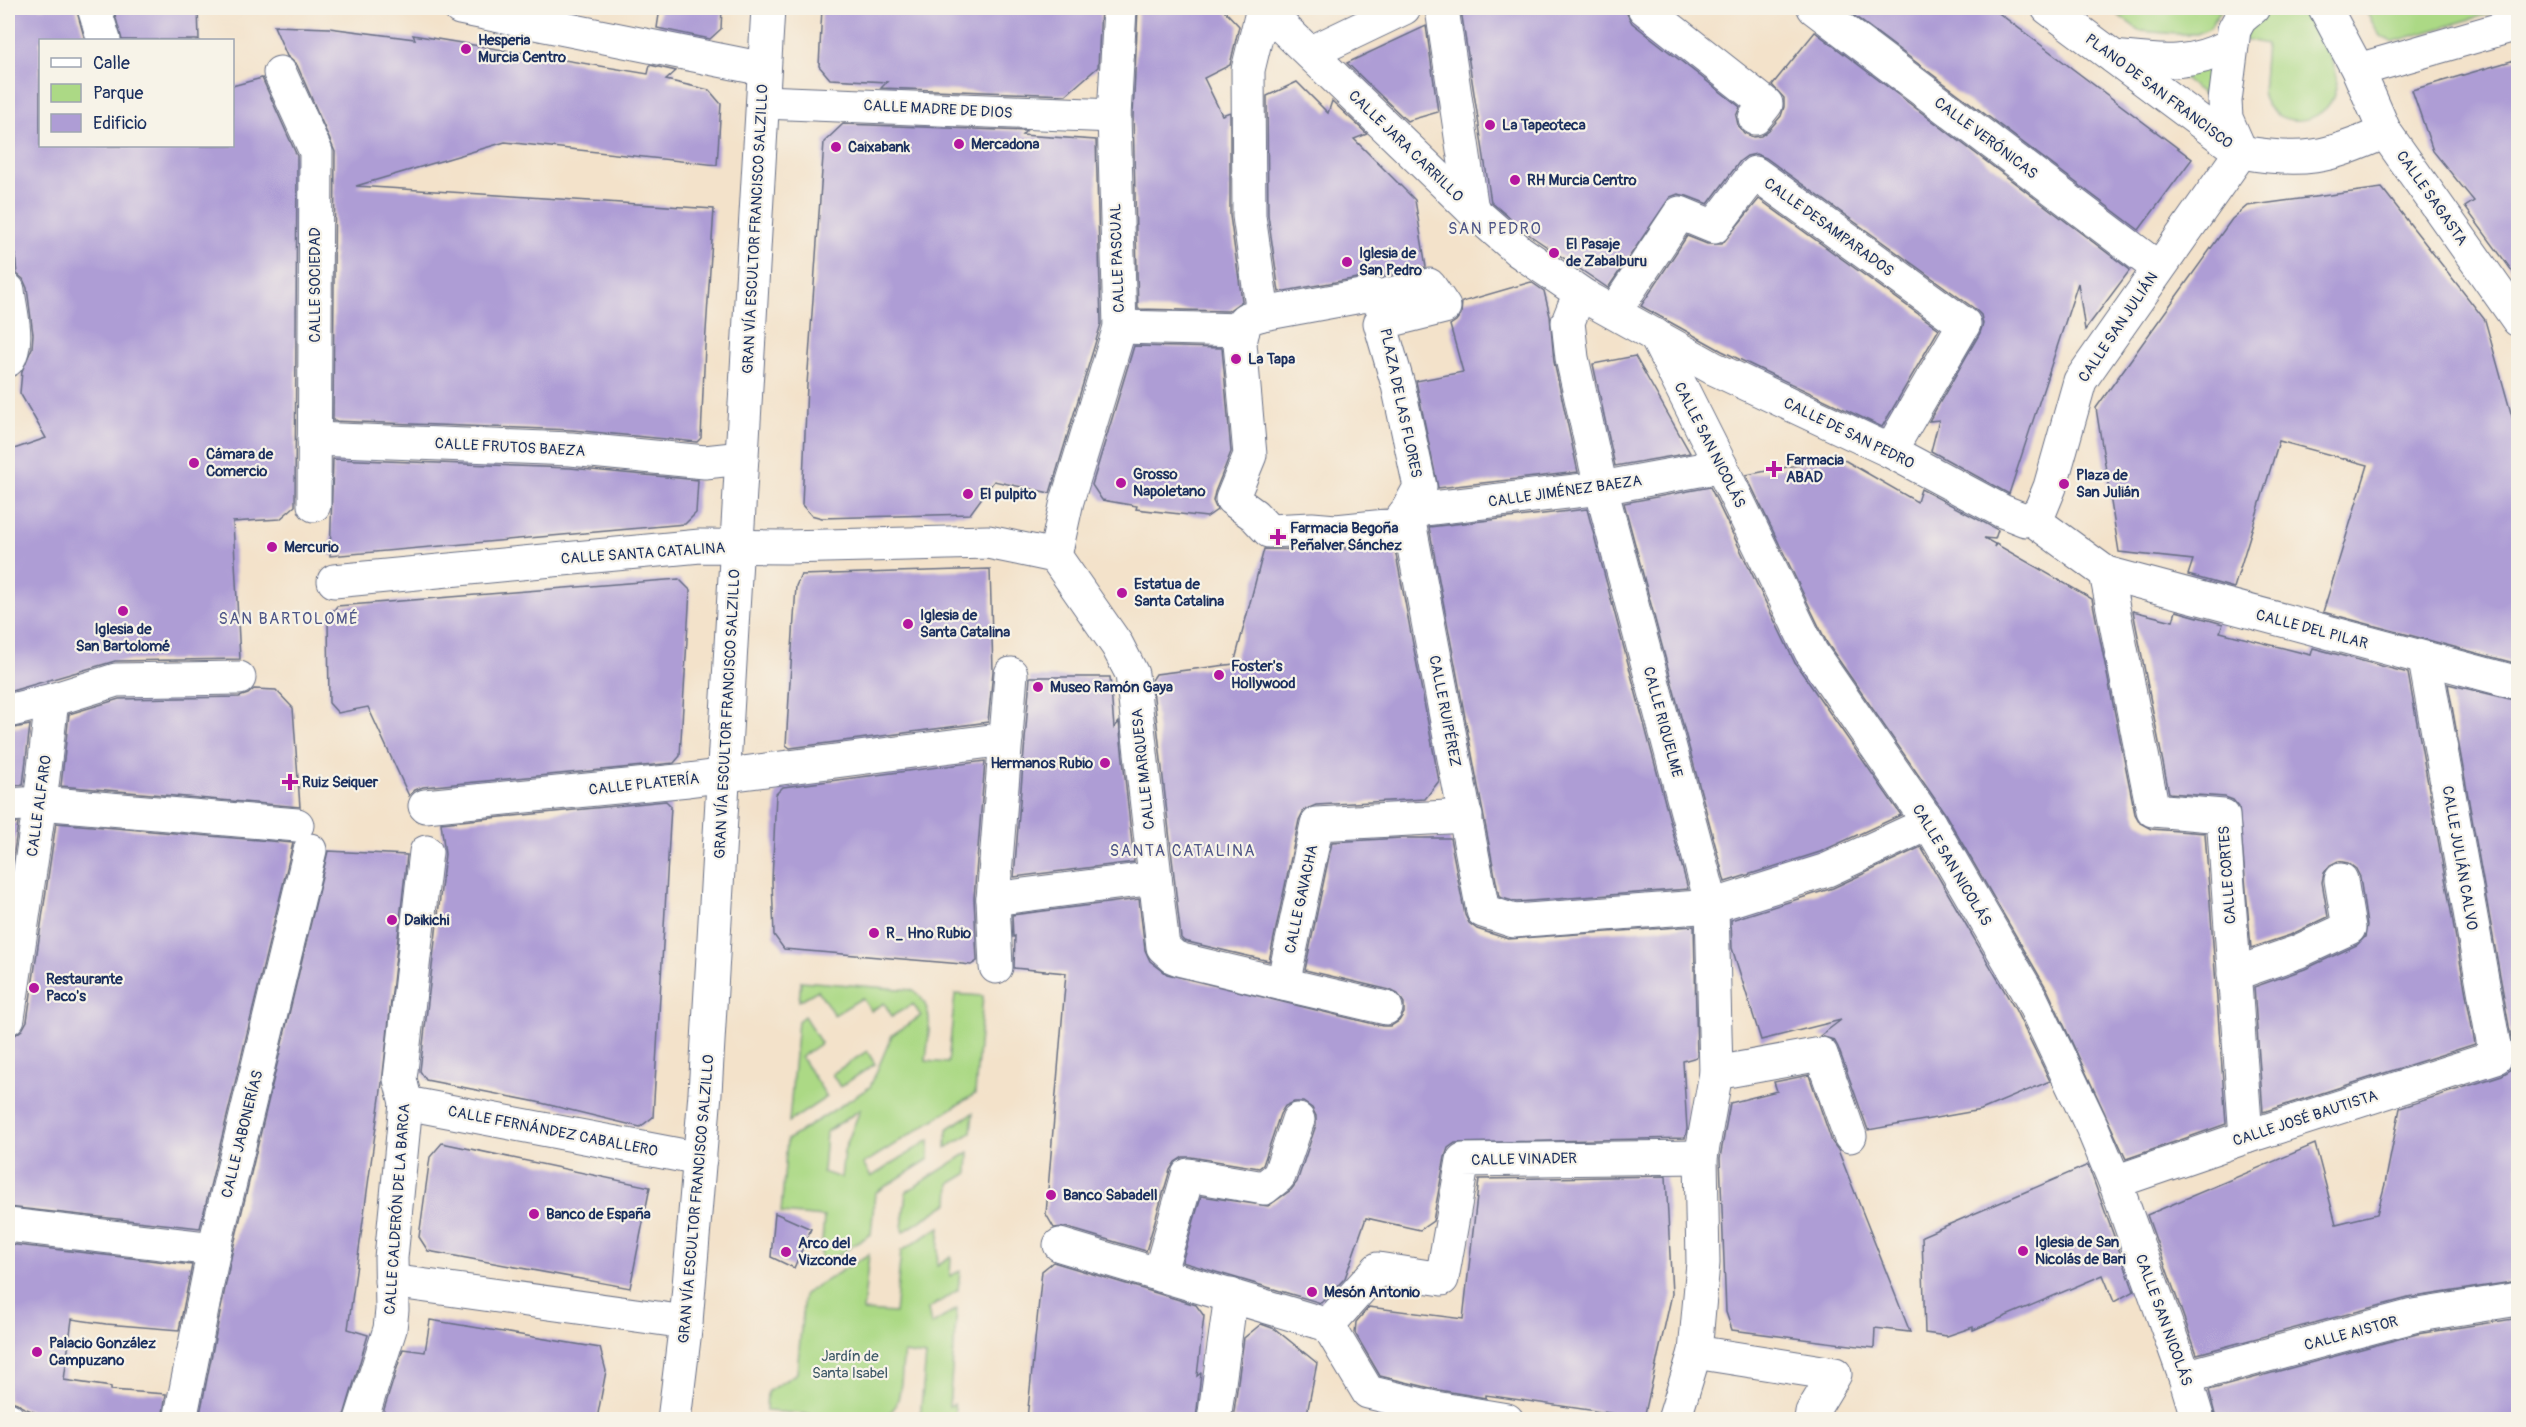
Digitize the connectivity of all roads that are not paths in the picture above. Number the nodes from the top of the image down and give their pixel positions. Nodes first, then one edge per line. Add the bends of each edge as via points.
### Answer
1 (94, 8) edge
2 (460, 8) edge
3 (768, 8) edge
4 (1120, 8) edge
5 (1263, 8) edge
6 (1404, 8) edge
7 (1644, 8) edge
8 (1814, 8) edge
9 (2048, 8) edge
10 (2253, 8) edge
11 (2325, 8) edge
12 (1442, 9) edge
13 (1370, 15) edge
14 (2518, 24) edge
15 (104, 39) edge
16 (2231, 45) junction
17 (1310, 53) junction
18 (2113, 57) junction
19 (764, 69) junction
20 (2358, 70) junction
21 (280, 73) dead end
22 (763, 102) junction
23 (1114, 117) junction
24 (1755, 118) dead end
25 (2385, 132) junction
26 (2241, 152) junction
27 (1472, 210) junction
28 (2158, 268) junction
29 (8, 290) edge
30 (1586, 297) junction
31 (1614, 312) junction
32 (2518, 320) edge
33 (1253, 322) junction
34 (1120, 327) junction
35 (1655, 335) junction
36 (8, 360) edge
37 (314, 439) junction
38 (1890, 451) junction
39 (742, 458) junction
40 (1721, 466) junction
41 (1601, 488) junction
42 (314, 505) dead end
43 (1407, 511) junction
44 (2032, 519) junction
45 (737, 546) junction
46 (1055, 556) junction
47 (2106, 573) junction
48 (334, 581) dead end
49 (2425, 660) junction
50 (1011, 674) dead end
51 (239, 678) dead end
52 (2518, 683) edge
53 (52, 700) junction
54 (8, 711) edge
55 (1006, 739) junction
56 (724, 775) junction
57 (40, 803) junction
58 (8, 805) edge
59 (425, 806) dead end
60 (1466, 816) junction
61 (1929, 823) junction
62 (426, 852) dead end
63 (1155, 878) junction
64 (2341, 880) dead end
65 (993, 899) junction
66 (1712, 906) junction
67 (996, 967) dead end
68 (2234, 974) junction
69 (1283, 984) junction
70 (1386, 1008) dead end
71 (8, 1018) edge
72 (2496, 1057) joint
73 (1716, 1073) junction
74 (406, 1102) junction
75 (1298, 1120) dead end
76 (1850, 1136) dead end
77 (2246, 1137) junction
78 (1701, 1157) junction
79 (700, 1159) junction
80 (2115, 1182) junction
81 (8, 1225) edge
82 (1060, 1245) dead end
83 (214, 1249) junction
84 (1159, 1275) junction
85 (391, 1281) junction
86 (1231, 1295) junction
87 (2518, 1299) edge
88 (686, 1322) junction
89 (1328, 1325) junction
90 (1695, 1352) junction
91 (2185, 1377) junction
92 (1434, 1414) edge
93 (180, 1419) edge
94 (361, 1419) edge
95 (674, 1419) edge
96 (1214, 1419) edge
97 (1507, 1419) edge
98 (1674, 1419) edge
99 (1811, 1419) edge
100 (2198, 1419) edge

1 - 15 street
2 - 19 street
3 - 19 street, GRAN VÍA ESCULTOR FRANCISCO SALZILLO
4 - 23 street, CALLE PASCUAL
5 - 17 street, CALLE JARA CARRILLO
5 - 33 street via 1248,70
6 - 13 street
7 - 24 street via 1766,104
8 - 28 street, CALLE VERÓNICAS
9 - 18 street, PLANO DE SAN FRANCISCO
10 - 16 street via 2240,19
11 - 20 street, CALLE SAGASTA
12 - 27 street
13 - 17 street
14 - 20 street
16 - 18 street via 2198,60
16 - 26 street via 2226,118
17 - 27 street, CALLE JARA CARRILLO
18 - 26 street, PLANO DE SAN FRANCISCO
19 - 22 street, GRAN VÍA ESCULTOR FRANCISCO SALZILLO
20 - 25 street, CALLE SAGASTA
21 - 37 street, CALLE SOCIEDAD via 316,152
22 - 23 street, CALLE MADRE DE DIOS
22 - 39 street, GRAN VÍA ESCULTOR FRANCISCO SALZILLO
23 - 34 street, CALLE PASCUAL
25 - 26 street via 2326,155 2279,159
25 - 32 street, CALLE SAGASTA
26 - 28 street, CALLE SAN JULIÁN
27 - 30 street, CALLE JARA CARRILLO via 1519,251
28 - 44 street, CALLE SAN JULIÁN via 2080,381 2050,487
29 - 36 street via 14,336
30 - 31 street, CALLE DE SAN PEDRO
30 - 41 street, CALLE RIQUELME via 1574,307 1568,337
31 - 35 street, CALLE DE SAN PEDRO
31 - 38 street, CALLE DESAMPARADOS via 1680,213 1714,227 1755,173 1964,324
33 - 34 street
33 - 43 street via 1240,343 1250,455 1232,499 1269,531 1336,531 1396,525
33 - 43 street, PLAZA DE LAS FLORES via 1429,285 1444,307 1380,324 1420,487
34 - 46 street, CALLE PASCUAL via 1067,501
35 - 38 street, CALLE DE SAN PEDRO via 1713,368
35 - 40 street, CALLE SAN NICOLÁS
37 - 39 street, CALLE FRUTOS BAEZA via 571,449 705,462
37 - 42 street, CALLE SOCIEDAD
38 - 44 street, CALLE DE SAN PEDRO via 2002,511
39 - 45 street, GRAN VÍA ESCULTOR FRANCISCO SALZILLO
40 - 41 street, CALLE JIMÉNEZ BAEZA
40 - 61 street, CALLE SAN NICOLÁS via 1811,652
41 - 43 street, CALLE JIMÉNEZ BAEZA
41 - 66 street, CALLE RIQUELME
43 - 60 street, CALLE RUIPÉREZ
44 - 47 street, CALLE DE SAN PEDRO
45 - 46 street, CALLE SANTA CATALINA via 988,542
45 - 48 street, CALLE SANTA CATALINA via 700,546
45 - 56 street, GRAN VÍA ESCULTOR FRANCISCO SALZILLO
46 - 63 street, CALLE MARQUESA via 1117,645 1132,674
47 - 49 street, CALLE DEL PILAR
47 - 68 street, CALLE CORTES via 2153,810 2223,816
49 - 52 street, CALLE DEL PILAR
49 - 72 street, CALLE JULIÁN CALVO
50 - 55 street
51 - 53 street via 116,680
53 - 54 street
53 - 57 street, CALLE ALFARO
55 - 56 street, CALLE PLATERÍA
55 - 65 street
56 - 59 street, CALLE PLATERÍA
56 - 79 street, GRAN VÍA ESCULTOR FRANCISCO SALZILLO
57 - 58 street
57 - 71 street, CALLE ALFARO
57 - 83 street, CALLE JABONERÍAS via 303,837
60 - 66 street, CALLE RUIPÉREZ via 1483,911 1514,921
60 - 69 street, CALLE GAVACHA via 1317,824
61 - 66 street via 1827,870
61 - 80 street, CALLE SAN NICOLÁS via 2032,1000
62 - 74 street, CALLE CALDERÓN DE LA BARCA via 400,1079
63 - 65 street
63 - 69 street, CALLE MARQUESA via 1163,947 1174,957
64 - 68 street via 2349,928
65 - 67 street
66 - 73 street, CALLE RIQUELME
68 - 77 street, CALLE CORTES
69 - 70 street
72 - 77 street, CALLE JOSÉ BAUTISTA
73 - 76 street via 1821,1054
73 - 78 street, CALLE RIQUELME
74 - 79 street, CALLE FERNÁNDEZ CABALLERO
74 - 85 street, CALLE CALDERÓN DE LA BARCA
75 - 84 street via 1279,1176 1264,1188 1188,1175
77 - 80 street, CALLE JOSÉ BAUTISTA
78 - 89 street, CALLE VINADER via 1463,1160 1442,1280 1378,1269
78 - 90 street, CALLE RIQUELME via 1703,1263
79 - 88 street, GRAN VÍA ESCULTOR FRANCISCO SALZILLO
80 - 91 street, CALLE SAN NICOLÁS
81 - 83 street
82 - 84 street
83 - 93 street, CALLE JABONERÍAS
84 - 86 street
85 - 88 street
85 - 94 street, CALLE CALDERÓN DE LA BARCA via 390,1329
86 - 89 street
86 - 96 street
87 - 91 street, CALLE AISTOR via 2412,1316
88 - 95 street, GRAN VÍA ESCULTOR FRANCISCO SALZILLO
89 - 92 street via 1368,1392
90 - 98 street, CALLE RIQUELME
90 - 99 street via 1834,1374
91 - 100 street, CALLE SAN NICOLÁS
92 - 97 street

